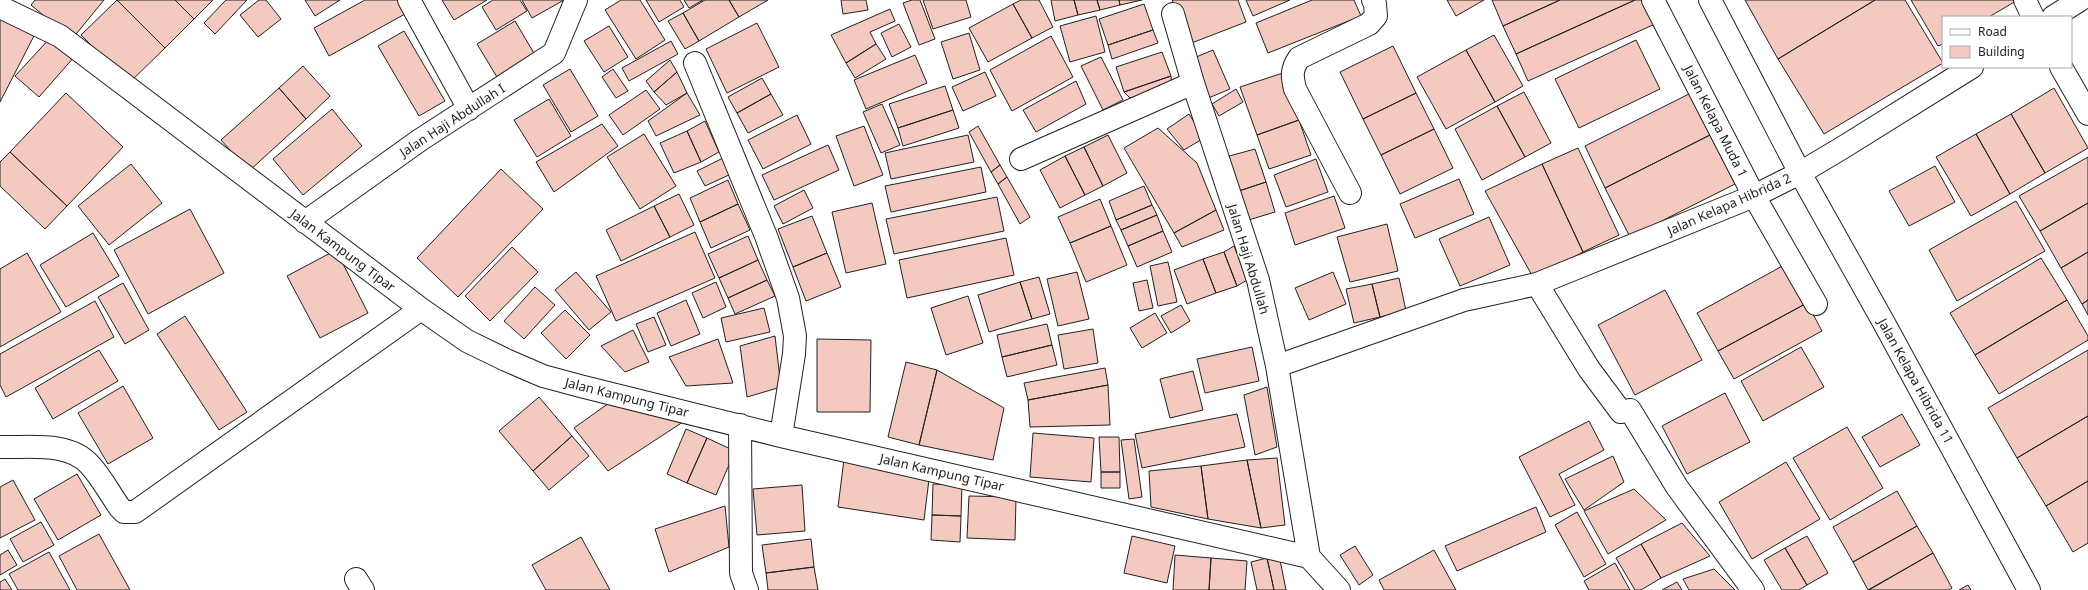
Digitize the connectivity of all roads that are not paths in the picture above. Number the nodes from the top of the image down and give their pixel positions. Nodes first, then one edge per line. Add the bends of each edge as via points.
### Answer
1 (408, 0) edge
2 (576, 0) edge
3 (1373, 0) edge
4 (1654, 0) edge
5 (1710, 0) edge
6 (2025, 0) edge
7 (2080, 0) edge
8 (0, 7) edge
9 (1173, 14) dead end
10 (2033, 16) edge
11 (2055, 16) edge
12 (695, 63) dead end
13 (1970, 68) edge
14 (2062, 68) edge
15 (1193, 82) junction
16 (469, 109) junction
17 (2088, 114) edge
18 (1021, 159) dead end
19 (1800, 173) junction
20 (1350, 193) dead end
21 (1754, 196) junction
22 (306, 222) junction
23 (1537, 284) junction
24 (1816, 304) dead end
25 (421, 309) junction
26 (1277, 366) junction
27 (740, 425) junction
28 (781, 436) junction
29 (0, 447) edge
30 (1309, 557) junction
31 (747, 590) edge
32 (1339, 590) edge
33 (1753, 590) edge
34 (2029, 590) edge

1 - 16 street
2 - 16 street, Jalan Haji Abdullah I via 554,53
3 - 20 street via 1376,16 1368,24 1299,58 1291,75
4 - 21 street, Jalan Kelapa Muda 1
5 - 19 street
6 - 10 street
7 - 11 street
8 - 22 street, Jalan Kampung Tipar via 60,36
9 - 15 street, Jalan Haji Abdullah
12 - 28 street via 766,236 788,298 795,336
13 - 19 street, Jalan Kelapa Hibrida 2
14 - 17 street
15 - 18 street
15 - 26 street, Jalan Haji Abdullah via 1258,280
16 - 22 street, Jalan Haji Abdullah I via 420,140
19 - 21 street, Jalan Kelapa Hibrida 2
19 - 34 street, Jalan Kelapa Hibrida 11
21 - 23 street, Jalan Kelapa Hibrida 2
21 - 24 street, Jalan Kelapa Muda 1
22 - 25 street, Jalan Kampung Tipar
23 - 26 street, Jalan Kelapa Hibrida 2 via 1464,300
23 - 33 street via 1589,369 1621,412 1630,410 1677,487
25 - 27 street, Jalan Kampung Tipar via 467,341 543,376
25 - 29 street via 135,512 124,512 90,465 71,451
26 - 30 street, Jalan Haji Abdullah
27 - 28 street, Jalan Kampung Tipar
27 - 31 street via 741,573
28 - 30 street, Jalan Kampung Tipar
30 - 32 street

